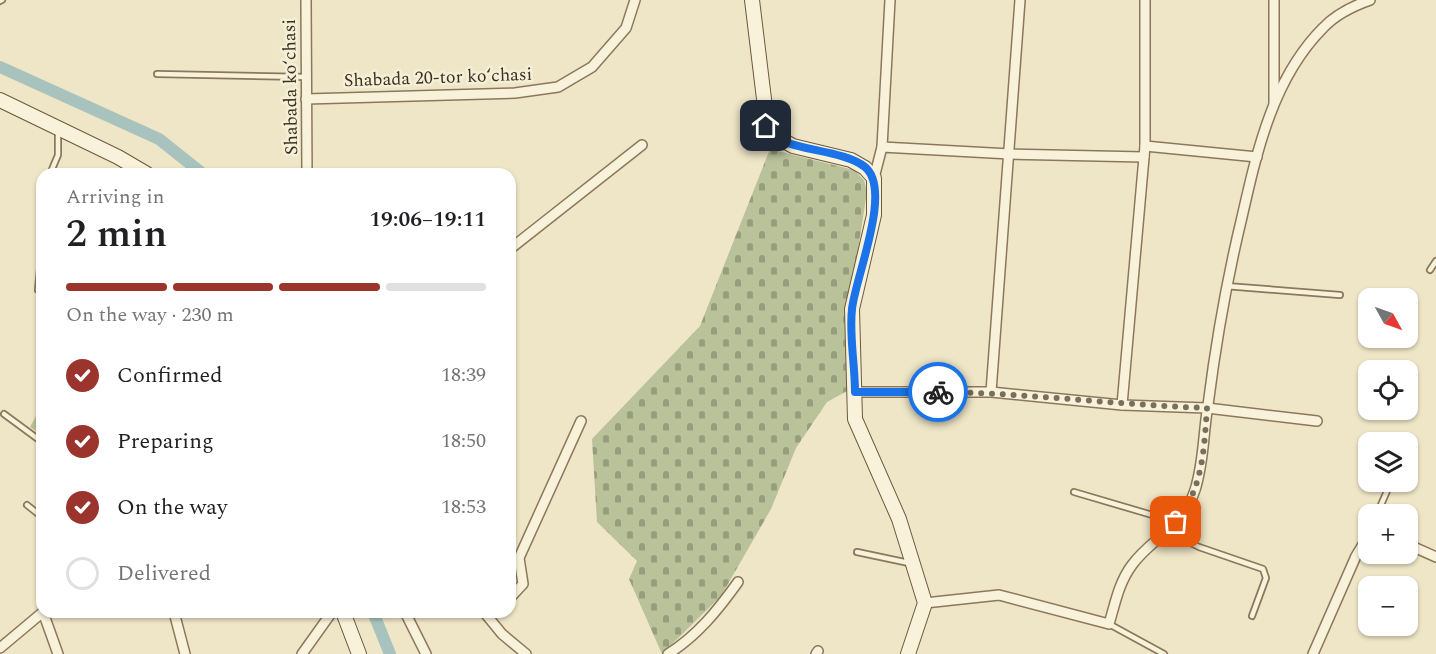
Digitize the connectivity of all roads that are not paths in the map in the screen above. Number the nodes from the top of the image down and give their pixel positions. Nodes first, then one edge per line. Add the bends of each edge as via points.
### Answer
1 (306, 0) edge
2 (635, 0) edge
3 (752, 0) edge
4 (890, 0) edge
5 (1020, 0) edge
6 (1145, 0) edge
7 (1274, 0) edge
8 (1370, 0) edge
9 (157, 74) dead end
10 (306, 77) junction
11 (306, 99) junction
12 (0, 102) edge
13 (1274, 106) junction
14 (58, 128) junction
15 (642, 145) dead end
16 (1145, 146) junction
17 (882, 147) junction
18 (1011, 154) junction
19 (1144, 157) junction
20 (1257, 157) junction
21 (52, 168) edge
22 (137, 168) edge
23 (307, 168) edge
24 (874, 178) junction
25 (516, 244) edge
26 (1436, 261) edge
27 (1430, 270) dead end
28 (1226, 286) junction
29 (1340, 295) dead end
30 (855, 392) junction
31 (991, 392) junction
32 (1122, 405) junction
33 (1207, 408) junction
34 (4, 414) dead end
35 (581, 421) dead end
36 (1317, 421) dead end
37 (36, 438) edge
38 (1074, 492) dead end
39 (27, 505) dead end
40 (36, 513) edge
41 (1176, 522) junction
42 (1168, 532) junction
43 (1418, 549) edge
44 (857, 552) dead end
45 (1358, 553) edge
46 (1436, 557) edge
47 (915, 564) junction
48 (738, 582) dead end
49 (516, 592) edge
50 (925, 603) junction
51 (1252, 616) dead end
52 (36, 618) edge
53 (45, 618) edge
54 (176, 618) edge
55 (328, 618) edge
56 (345, 618) edge
57 (408, 618) edge
58 (493, 618) edge
59 (1109, 624) junction
60 (0, 648) edge
61 (58, 654) edge
62 (185, 654) edge
63 (302, 654) edge
64 (359, 654) edge
65 (426, 654) edge
66 (526, 654) edge
67 (668, 654) edge
68 (908, 654) edge
69 (1164, 654) edge
70 (1313, 654) edge

1 - 10 street, Shabada koʻchasi
2 - 11 street, Shabada 20-tor koʻchasi via 626,28 592,67 558,87 515,93
3 - 24 street via 768,132 792,146 851,160
4 - 17 street
5 - 18 street
6 - 16 street
7 - 13 street
8 - 13 street via 1324,26 1304,51
9 - 10 lane
10 - 11 street, Shabada koʻchasi
11 - 23 street, Shabada koʻchasi
12 - 14 street
13 - 20 street
14 - 21 lane
14 - 22 street
15 - 25 street
16 - 19 street
16 - 20 street
17 - 18 street
17 - 24 street
18 - 19 street
18 - 31 street
19 - 32 street
20 - 28 street
24 - 30 street via 874,215 852,309
26 - 27 lane
28 - 29 lane
28 - 33 street
30 - 31 street
30 - 47 street via 855,418
31 - 32 street
32 - 33 street
33 - 36 street
33 - 41 street via 1203,459 1195,491
34 - 37 lane
35 - 49 street via 519,558 523,584
38 - 41 lane
39 - 40 lane
41 - 42 street
42 - 51 lane via 1198,547 1263,568 1266,578
42 - 59 street via 1132,564 1119,588
43 - 46 street
44 - 47 lane
45 - 70 street
47 - 50 street
48 - 67 street via 699,630
50 - 59 street via 999,595
50 - 68 street
52 - 60 street
53 - 61 street
54 - 62 street
55 - 63 street
56 - 64 street
57 - 65 street
58 - 66 street via 502,634
59 - 69 lane

